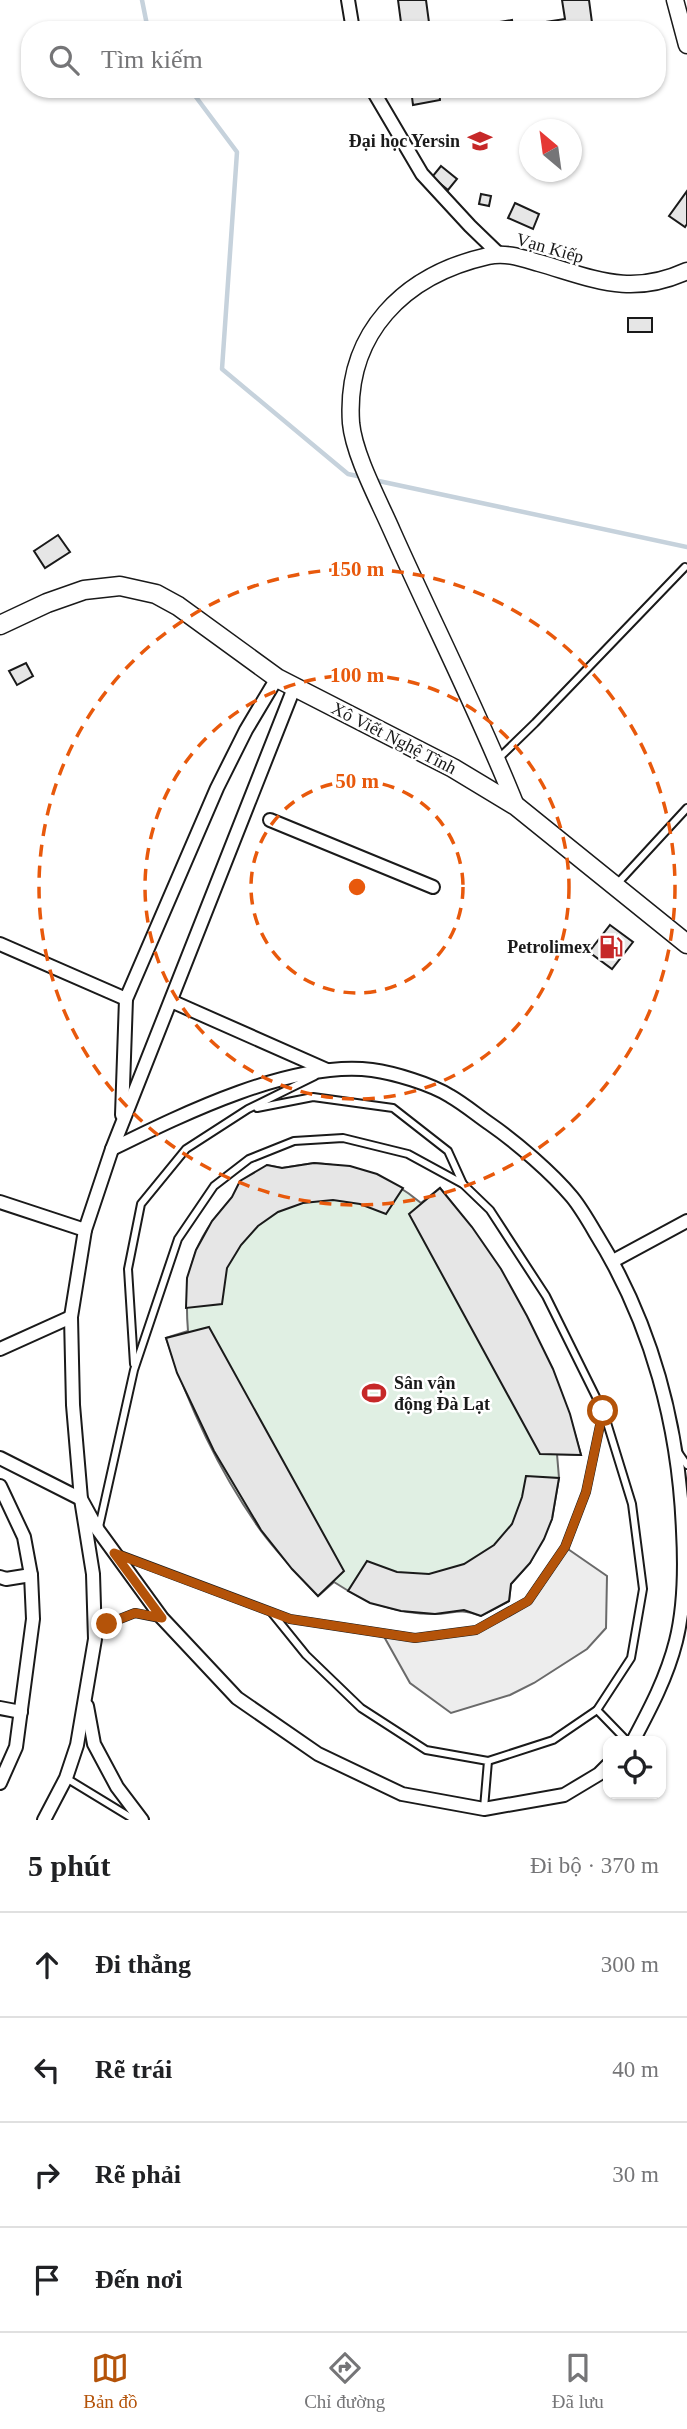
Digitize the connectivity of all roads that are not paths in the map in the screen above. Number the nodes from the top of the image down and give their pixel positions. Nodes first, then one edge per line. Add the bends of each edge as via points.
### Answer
1 (348, 0) edge
2 (675, 0) edge
3 (352, 21) edge
4 (687, 45) edge
5 (377, 98) edge
6 (499, 254) junction
7 (687, 271) edge
8 (685, 567) dead end
9 (0, 625) edge
10 (277, 678) junction
11 (294, 688) junction
12 (498, 759) junction
13 (516, 806) junction
14 (687, 808) edge
15 (270, 820) dead end
16 (433, 887) dead end
17 (615, 887) junction
18 (0, 944) edge
19 (687, 944) edge
20 (125, 999) junction
21 (171, 1001) junction
22 (327, 1070) junction
23 (248, 1110) junction
24 (121, 1126) junction
25 (112, 1149) junction
26 (463, 1184) junction
27 (0, 1202) edge
28 (687, 1221) edge
29 (85, 1230) junction
30 (613, 1261) junction
31 (71, 1317) junction
32 (0, 1349) edge
33 (134, 1370) junction
34 (603, 1411) junction
35 (677, 1450) junction
36 (0, 1458) edge
37 (687, 1465) edge
38 (0, 1486) edge
39 (81, 1499) junction
40 (98, 1530) junction
41 (114, 1553) junction
42 (31, 1575) junction
43 (0, 1577) edge
44 (271, 1612) junction
45 (162, 1618) junction
46 (95, 1639) junction
47 (86, 1699) junction
48 (0, 1707) edge
49 (597, 1710) junction
50 (21, 1712) junction
51 (625, 1736) edge
52 (633, 1736) edge
53 (488, 1761) junction
54 (603, 1768) edge
55 (66, 1778) junction
56 (0, 1783) edge
57 (484, 1809) junction
58 (44, 1820) edge
59 (135, 1820) edge
60 (142, 1820) edge

1 - 3 street
2 - 4 street
5 - 6 street via 422,174
6 - 7 street, Vạn Kiếp via 618,283 650,284
6 - 12 street, Vạn Kiếp via 439,271 389,307 370,336 355,375 351,404 354,442
8 - 12 lane
9 - 10 main road, Xô Viết Nghệ Tĩnh via 84,590 104,586 136,589 178,606
10 - 11 main road, Xô Viết Nghệ Tĩnh
10 - 20 street via 217,788
11 - 13 main road, Xô Viết Nghệ Tĩnh via 453,768
11 - 21 street
12 - 13 street
13 - 17 main road, Xô Viết Nghệ Tĩnh
14 - 17 lane
15 - 16 street
17 - 19 main road, Xô Viết Nghệ Tĩnh
18 - 20 street
20 - 24 street
21 - 22 street
21 - 24 street
22 - 23 lane
22 - 25 street via 293,1074 237,1094
22 - 30 street via 373,1070 448,1094 510,1138 572,1198
23 - 26 lane via 313,1097 393,1108 448,1151
23 - 33 lane via 186,1149 141,1204 128,1269
24 - 25 street
25 - 29 street
26 - 33 lane via 408,1154 344,1138 294,1141 249,1158 214,1186 178,1239
26 - 34 lane via 490,1210 546,1296
27 - 29 street
28 - 30 street
29 - 31 street
30 - 35 street via 657,1368
31 - 32 street
31 - 39 street
33 - 40 lane
34 - 44 lane via 586,1492 565,1547 528,1601 476,1630 415,1638 290,1619
34 - 49 lane via 632,1504 643,1589 631,1658
35 - 37 lane
35 - 52 street via 685,1573 676,1640 658,1696
36 - 39 street
38 - 42 street via 24,1537
39 - 40 street
39 - 46 street via 93,1574
40 - 41 street
41 - 44 lane
41 - 45 street
42 - 43 street
42 - 50 street via 33,1619
44 - 53 lane via 306,1655 361,1709 426,1749
45 - 46 lane via 135,1613 107,1624
45 - 57 street via 237,1698 318,1754 402,1794
46 - 47 street
47 - 55 street
47 - 60 street via 94,1744 117,1787
48 - 50 street
49 - 51 lane
49 - 53 lane via 553,1740
50 - 56 street via 16,1747
53 - 57 lane
54 - 57 street via 564,1795
55 - 58 street
55 - 59 lane

